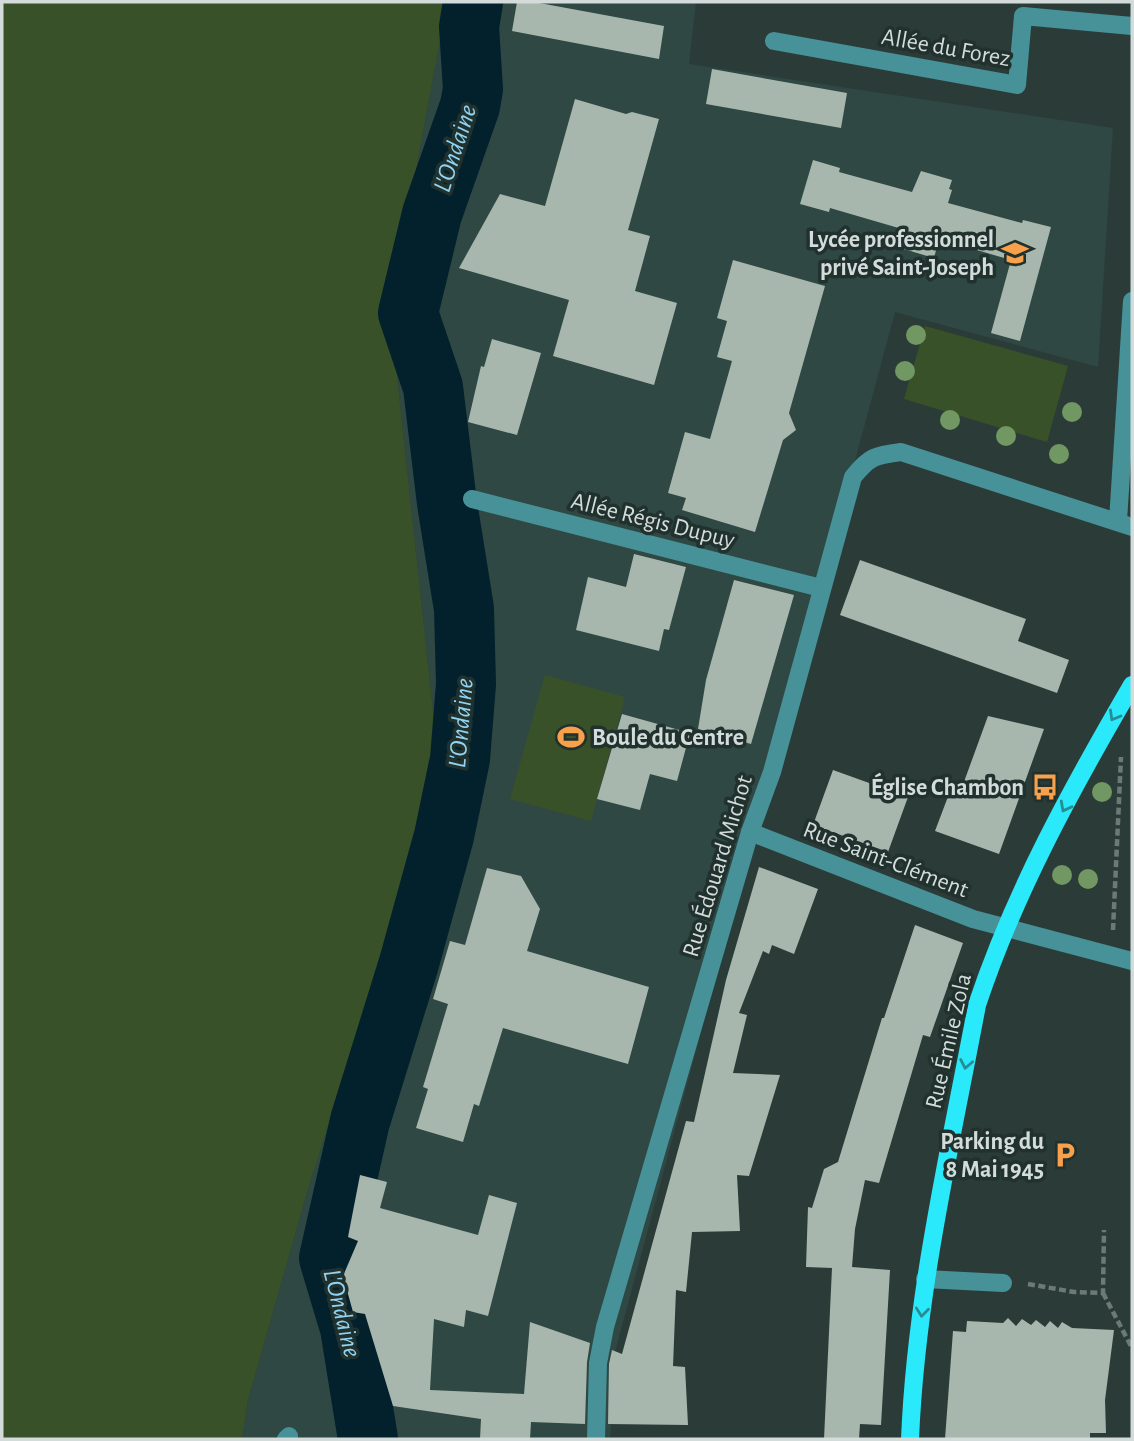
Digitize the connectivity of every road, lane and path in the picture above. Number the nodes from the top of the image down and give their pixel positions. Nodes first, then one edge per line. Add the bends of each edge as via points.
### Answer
1 (1132, 26) edge
2 (774, 41) dead end
3 (1132, 301) edge
4 (472, 499) dead end
5 (1125, 524) edge
6 (821, 588) junction
7 (1132, 685) edge
8 (1122, 752) dead end
9 (750, 832) junction
10 (1006, 928) junction
11 (1111, 956) junction
12 (1132, 961) edge
13 (1104, 1230) dead end
14 (925, 1279) junction
15 (1003, 1283) joint
16 (1103, 1293) junction
17 (1132, 1348) edge
18 (596, 1439) edge
19 (910, 1439) edge

1 - 2 street, Allée du Forez via 1023,16 1017,85
3 - 5 street
4 - 6 street, Allée Régis Dupuy
5 - 6 street, Rue Édouard Michot via 901,452 876,455 853,477
6 - 9 street, Rue Édouard Michot via 772,772
7 -> 10 main road, Rue Émile Zola via 1035,864
8 - 11 path
9 - 10 street, Rue Saint-Clément
9 - 18 street, Rue Édouard Michot via 605,1327 598,1363
10 - 11 street, Rue Saint-Clément
10 -> 14 main road, Rue Émile Zola via 977,1005
11 - 12 street, Rue Saint-Clément
13 - 16 path
14 - 15 street
14 -> 19 main road, Rue Émile Zola
15 - 16 path
16 - 17 path

